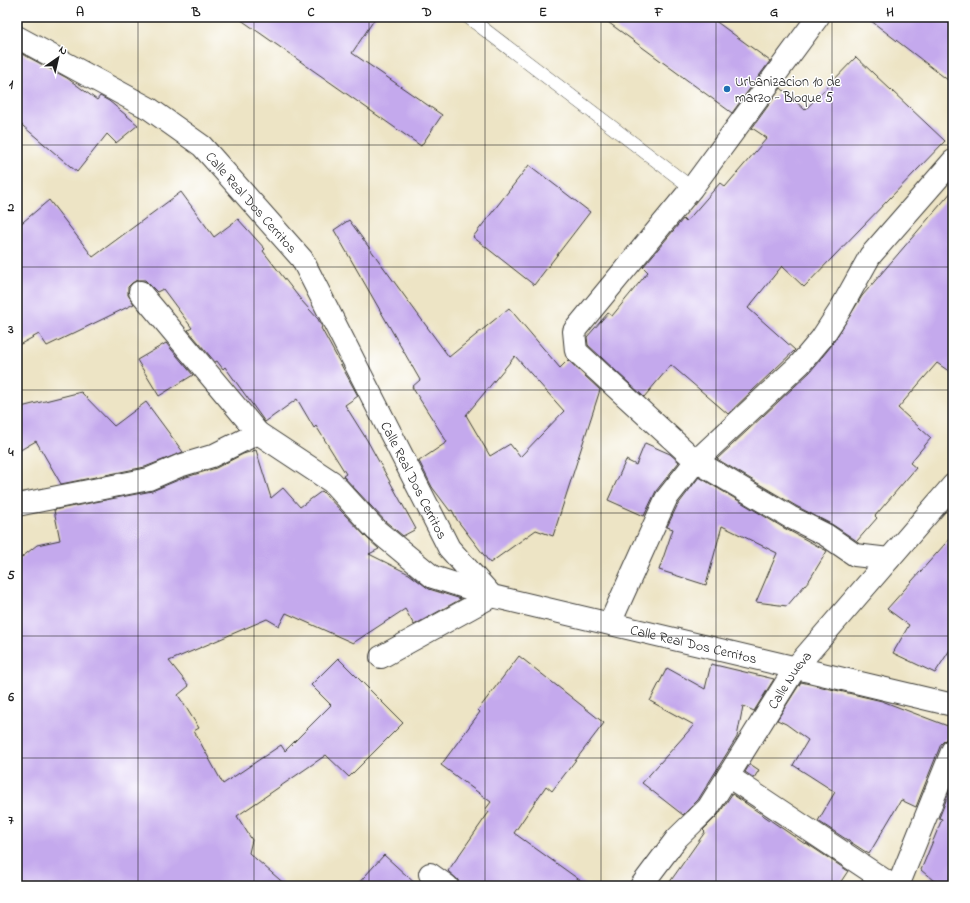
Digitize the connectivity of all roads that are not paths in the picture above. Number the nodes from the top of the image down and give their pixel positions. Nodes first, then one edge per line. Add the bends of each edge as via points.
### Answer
1 (468, 17) edge
2 (818, 17) edge
3 (17, 37) edge
4 (953, 161) edge
5 (692, 188) junction
6 (140, 292) dead end
7 (258, 433) junction
8 (696, 461) junction
9 (953, 485) edge
10 (17, 505) edge
11 (889, 559) junction
12 (492, 596) junction
13 (610, 623) junction
14 (381, 657) dead end
15 (796, 667) junction
16 (953, 705) edge
17 (953, 749) edge
18 (728, 776) junction
19 (641, 886) edge
20 (893, 886) edge
21 (898, 886) edge

1 - 5 lane
2 - 5 street
3 - 12 street, Calle Real Dos Cerritos via 150,108 202,146 302,259 449,548
4 - 8 street via 870,256 821,340 800,364
5 - 8 street via 574,331 574,342 576,351
6 - 7 street
7 - 10 street via 212,456 150,479
7 - 12 street via 332,482 376,530 433,577
8 - 11 street via 790,517 826,535 855,555
8 - 13 street via 666,499
9 - 11 street, Calle Nueva
11 - 15 street, Calle Nueva
12 - 13 street, Calle Real Dos Cerritos
12 - 14 street
13 - 15 street, Calle Real Dos Cerritos
15 - 16 street, Calle Real Dos Cerritos
15 - 18 street, Calle Nueva
17 - 21 street
18 - 19 street, Calle Nueva via 708,808 677,838
18 - 20 street

